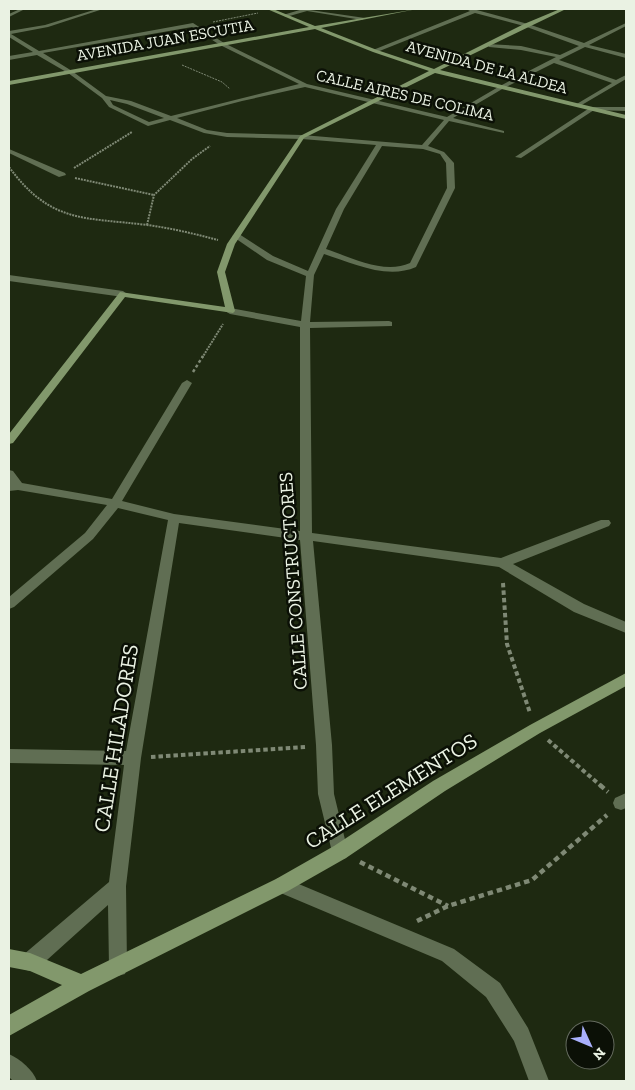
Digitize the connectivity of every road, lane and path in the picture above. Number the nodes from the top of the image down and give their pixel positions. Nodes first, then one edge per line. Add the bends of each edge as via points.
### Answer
1 (23, 9) edge
2 (100, 9) edge
3 (306, 9) edge
4 (415, 9) edge
5 (468, 9) edge
6 (564, 9) edge
7 (271, 10) edge
8 (475, 11) junction
9 (286, 15) junction
10 (9, 16) edge
11 (362, 18) junction
12 (626, 24) edge
13 (192, 25) junction
14 (526, 25) junction
15 (316, 27) junction
16 (9, 34) edge
17 (222, 44) junction
18 (490, 45) junction
19 (582, 45) junction
20 (375, 51) junction
21 (38, 52) junction
22 (161, 55) junction
23 (626, 56) edge
24 (9, 58) edge
25 (558, 59) junction
26 (435, 71) junction
27 (70, 72) junction
28 (626, 76) edge
29 (615, 82) junction
30 (9, 83) edge
31 (305, 85) junction
32 (502, 87) junction
33 (104, 98) junction
34 (241, 99) junction
35 (369, 102) junction
36 (578, 105) junction
37 (593, 108) junction
38 (626, 109) edge
39 (171, 117) junction
40 (626, 117) edge
41 (448, 119) junction
42 (148, 124) junction
43 (502, 132) dead end
44 (227, 135) junction
45 (302, 137) junction
46 (381, 142) junction
47 (424, 147) junction
48 (9, 151) edge
49 (519, 157) dead end
50 (9, 167) edge
51 (62, 175) junction
52 (154, 195) junction
53 (147, 225) junction
54 (233, 240) junction
55 (322, 251) junction
56 (310, 275) junction
57 (10, 280) edge
58 (123, 294) junction
59 (230, 312) junction
60 (389, 324) dead end
61 (304, 326) junction
62 (186, 383) joint
63 (9, 441) edge
64 (9, 474) edge
65 (13, 486) edge
66 (115, 503) junction
67 (174, 518) junction
68 (605, 523) dead end
69 (306, 537) junction
70 (502, 563) junction
71 (9, 604) edge
72 (626, 628) edge
73 (626, 679) edge
74 (535, 729) junction
75 (324, 745) junction
76 (9, 756) edge
77 (133, 758) junction
78 (625, 803) edge
79 (340, 852) junction
80 (282, 885) junction
81 (117, 886) junction
82 (448, 906) junction
83 (391, 933) junction
84 (9, 958) edge
85 (30, 962) junction
86 (118, 967) junction
87 (82, 984) junction
88 (9, 1026) edge
89 (9, 1064) edge
90 (26, 1081) edge
91 (539, 1081) edge

1 - 10 street
2 - 16 street
3 - 9 street
3 - 11 street
4 - 11 street, AVENIDA JUAN ESCUTIA
5 - 8 street
6 - 14 street
7 - 9 street, AVENIDA DE LA ALDEA
7 - 13 path
8 - 14 street
8 - 20 street
9 - 15 street, AVENIDA DE LA ALDEA
11 - 15 street, AVENIDA JUAN ESCUTIA
12 - 19 street
13 - 17 street, CALLE AIRES DE COLIMA
13 - 21 street
14 - 18 street
14 - 19 street
15 - 17 street, AVENIDA JUAN ESCUTIA
15 - 20 street, AVENIDA DE LA ALDEA
16 - 21 street
17 - 22 street, AVENIDA JUAN ESCUTIA
17 - 31 street, CALLE AIRES DE COLIMA
18 - 25 street via 521,48
18 - 26 street
19 - 23 street
19 - 25 street
20 - 26 street, AVENIDA DE LA ALDEA
21 - 24 street
21 - 27 street
22 - 27 street, AVENIDA JUAN ESCUTIA
22 - 34 path via 222,82
25 - 29 street via 572,69
25 - 32 street
26 - 32 street, AVENIDA DE LA ALDEA
26 - 35 street
27 - 30 street, AVENIDA JUAN ESCUTIA
27 - 33 street
28 - 29 street
29 - 36 street
31 - 34 street
31 - 35 street, CALLE AIRES DE COLIMA
32 - 36 street, AVENIDA DE LA ALDEA
32 - 41 street
33 - 39 street via 129,102
33 - 42 street via 111,106
34 - 39 street
35 - 41 street, CALLE AIRES DE COLIMA
35 - 45 street
36 - 37 street, AVENIDA DE LA ALDEA
37 - 38 street
37 - 40 street, AVENIDA DE LA ALDEA
37 - 49 street
39 - 42 street
39 - 44 street via 206,132
41 - 43 street, CALLE AIRES DE COLIMA
41 - 47 street
42 - 51 path
44 - 45 street
44 - 52 path via 192,158
45 - 46 street
45 - 54 street
46 - 47 street
46 - 55 street, CALLE CONSTRUCTORES via 340,209
47 - 55 street via 442,154 450,163 451,188 413,265 406,270 393,271
48 - 51 street
50 - 53 path via 32,194 59,212
51 - 52 path
52 - 53 path
53 - 54 path
54 - 56 street
54 - 59 street via 221,272
55 - 56 street, CALLE CONSTRUCTORES
56 - 61 street, CALLE CONSTRUCTORES
57 - 58 street
58 - 59 street
58 - 63 street
59 - 61 street
59 - 62 path
60 - 61 street
61 - 69 street, CALLE CONSTRUCTORES
62 - 66 street
64 - 65 street
65 - 66 street
66 - 67 street
66 - 71 street via 89,536
67 - 69 street
67 - 77 street, CALLE HILADORES
68 - 70 street
69 - 70 street
69 - 75 street, CALLE CONSTRUCTORES
70 - 72 street via 578,608
70 - 74 path via 507,644
73 - 74 street, CALLE ELEMENTOS
74 - 78 path
74 - 79 street, CALLE ELEMENTOS via 439,786
75 - 77 path
75 - 79 street, CALLE CONSTRUCTORES via 326,794
76 - 77 street
77 - 81 street, CALLE HILADORES
78 - 82 path via 532,880
79 - 80 street, CALLE ELEMENTOS
79 - 82 path
80 - 83 street
80 - 86 street, CALLE ELEMENTOS
81 - 85 street
81 - 86 street, CALLE HILADORES
82 - 83 path
83 - 91 street via 448,955 493,990 521,1036
84 - 85 street
85 - 87 street
86 - 87 street, CALLE ELEMENTOS
87 - 88 street, CALLE ELEMENTOS
89 - 90 street

